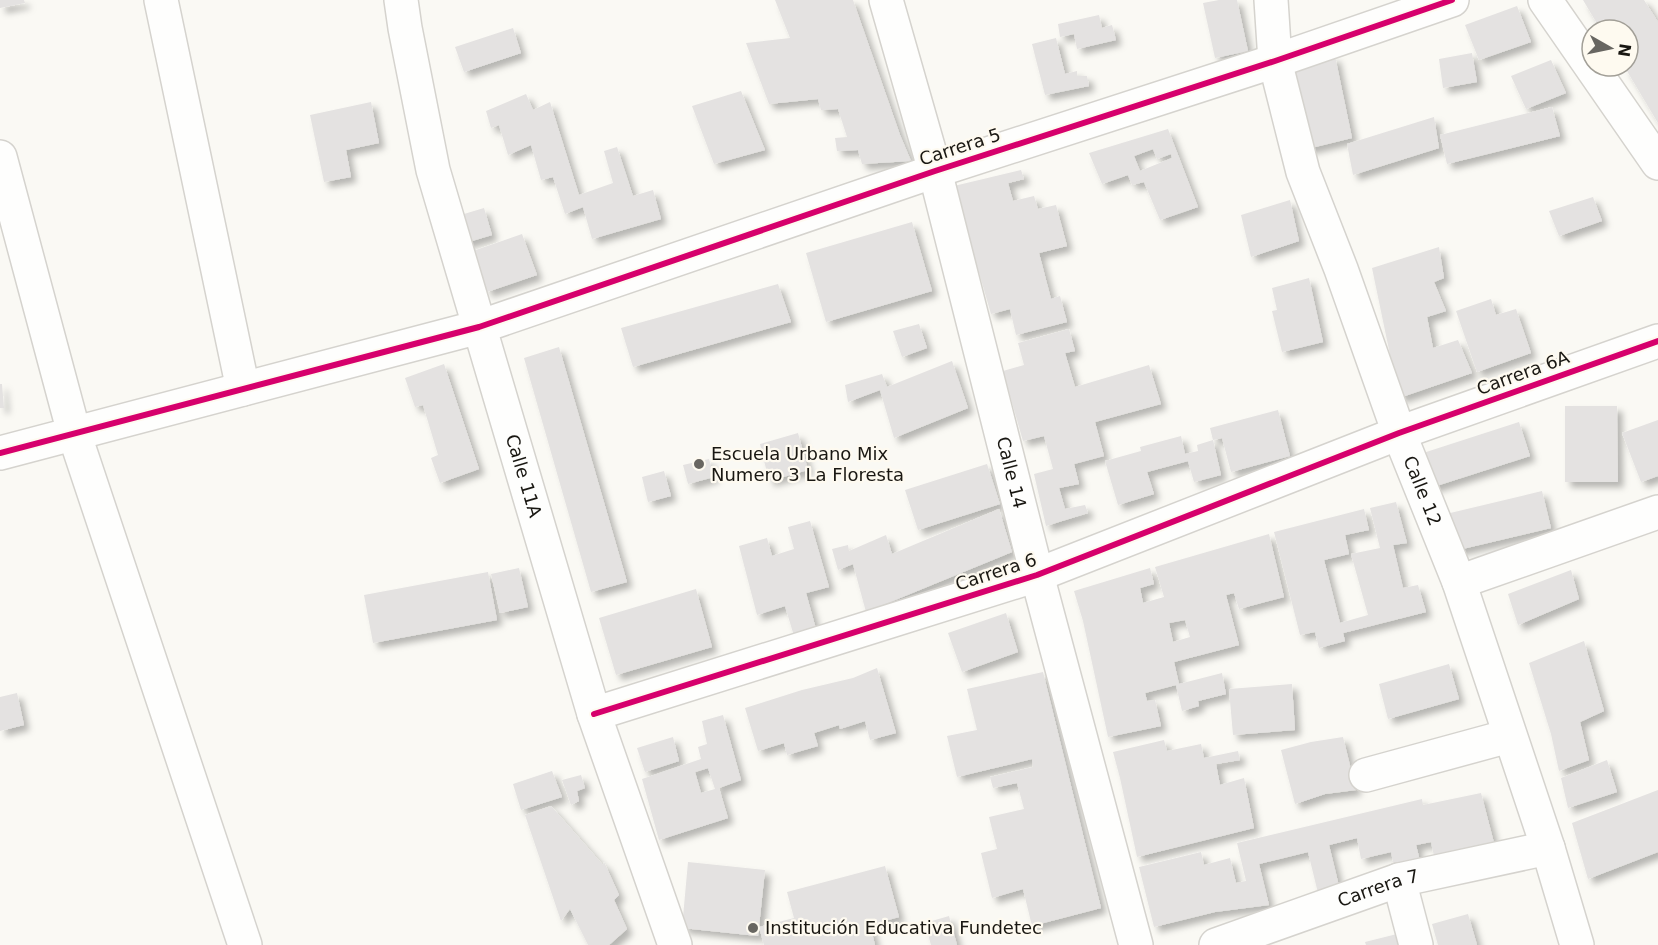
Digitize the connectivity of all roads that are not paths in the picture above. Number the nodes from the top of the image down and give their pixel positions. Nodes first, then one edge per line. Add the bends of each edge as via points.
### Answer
1 (161, 0) edge
2 (401, 0) edge
3 (886, 0) edge
4 (1271, 0) edge
5 (1452, 0) edge
6 (1545, 0) edge
7 (1275, 61) junction
8 (0, 157) edge
9 (1658, 163) edge
10 (935, 171) junction
11 (479, 327) junction
12 (1658, 341) edge
13 (243, 389) junction
14 (74, 433) junction
15 (1399, 433) junction
16 (0, 453) edge
17 (1658, 512) edge
18 (1037, 575) junction
19 (1459, 582) junction
20 (594, 714) junction
21 (1509, 736) junction
22 (1366, 775) dead end
23 (1548, 848) junction
24 (1399, 880) junction
25 (244, 945) edge
26 (675, 945) edge
27 (1136, 945) edge
28 (1216, 945) edge
29 (1416, 945) edge
30 (1577, 945) edge

1 - 13 street
2 - 11 street, Calle 11A via 433,170
3 - 10 street, Calle 14
4 - 7 street, Calle 12
5 - 7 street, Carrera 5
6 - 9 street
7 - 10 street, Carrera 5
7 - 15 street, Calle 12 via 1303,172
8 - 14 street
10 - 11 street, Carrera 5
10 - 18 street, Calle 14
11 - 13 street, Carrera 5
11 - 20 street, Calle 11A
12 - 15 street, Carrera 6A
13 - 14 street, Carrera 5
14 - 16 street, Carrera 5
14 - 25 street
15 - 18 street, Carrera 6
15 - 19 street, Calle 12
17 - 19 street
18 - 20 street, Carrera 6
18 - 27 street, Calle 14
19 - 21 street, Calle 12
20 - 26 street, Calle 11A
21 - 22 street
21 - 23 street, Calle 12
23 - 24 street, Carrera 7
23 - 30 street, Calle 12
24 - 28 street, Carrera 7
24 - 29 street

